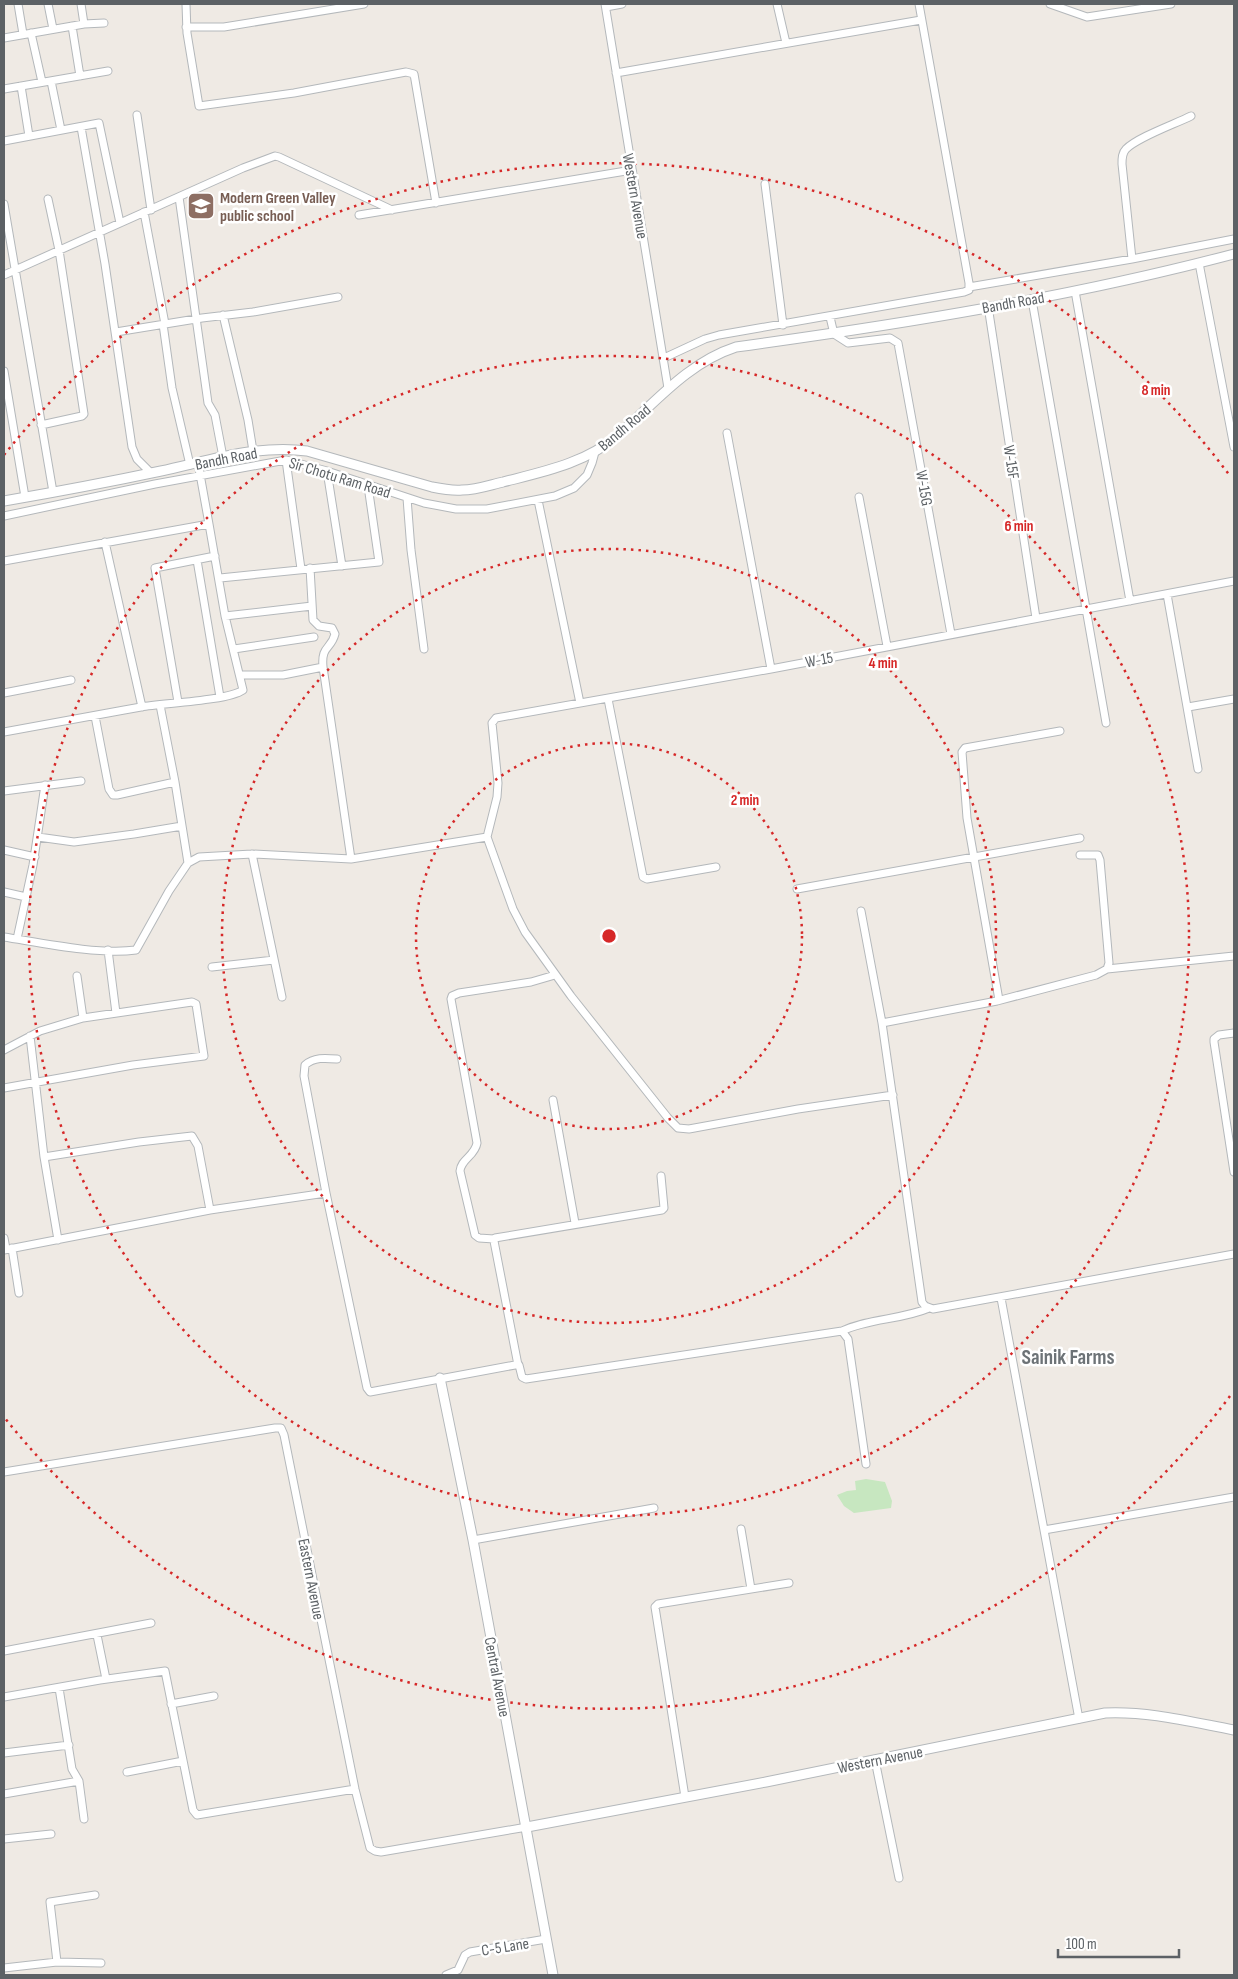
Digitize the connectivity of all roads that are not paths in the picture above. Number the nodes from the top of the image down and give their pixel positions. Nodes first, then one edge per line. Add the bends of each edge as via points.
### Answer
1 (18, 4) edge
2 (48, 4) edge
3 (81, 4) edge
4 (186, 4) edge
5 (364, 4) edge
6 (622, 4) edge
7 (777, 4) edge
8 (919, 4) edge
9 (1050, 4) edge
10 (1172, 4) edge
11 (605, 5) edge
12 (922, 20) junction
13 (104, 23) dead end
14 (84, 24) junction
15 (72, 26) junction
16 (186, 27) junction
17 (53, 29) junction
18 (32, 33) junction
19 (23, 34) junction
20 (4, 38) edge
21 (786, 43) junction
22 (108, 71) dead end
23 (616, 73) junction
24 (80, 76) junction
25 (51, 81) junction
26 (42, 82) junction
27 (21, 86) junction
28 (4, 89) edge
29 (137, 115) dead end
30 (1192, 116) dead end
31 (81, 127) junction
32 (61, 130) junction
33 (29, 136) junction
34 (4, 141) edge
35 (632, 170) junction
36 (765, 184) dead end
37 (179, 197) junction
38 (48, 199) dead end
39 (436, 203) junction
40 (4, 204) edge
41 (392, 210) junction
42 (148, 211) junction
43 (359, 215) dead end
44 (120, 223) junction
45 (99, 231) junction
46 (1234, 239) edge
47 (59, 250) junction
48 (1234, 254) edge
49 (1132, 259) junction
50 (1199, 263) junction
51 (15, 270) junction
52 (4, 275) edge
53 (970, 287) junction
54 (1075, 291) junction
55 (338, 297) dead end
56 (1032, 300) junction
57 (988, 306) junction
58 (223, 315) junction
59 (830, 317) junction
60 (196, 318) junction
61 (164, 324) junction
62 (783, 324) junction
63 (116, 332) junction
64 (834, 334) junction
65 (664, 358) junction
66 (4, 371) edge
67 (668, 388) junction
68 (41, 425) junction
69 (727, 433) dead end
70 (1234, 447) edge
71 (253, 451) junction
72 (595, 452) junction
73 (223, 457) junction
74 (286, 460) junction
75 (194, 464) junction
76 (328, 471) junction
77 (151, 473) junction
78 (200, 476) junction
79 (368, 486) junction
80 (53, 492) junction
81 (25, 497) junction
82 (859, 497) dead end
83 (407, 498) junction
84 (538, 500) junction
85 (4, 501) edge
86 (4, 516) edge
87 (209, 524) junction
88 (105, 542) junction
89 (215, 556) junction
90 (197, 560) junction
91 (4, 562) edge
92 (342, 566) junction
93 (301, 568) junction
94 (310, 568) junction
95 (220, 578) junction
96 (1234, 581) edge
97 (1167, 594) junction
98 (1130, 601) junction
99 (312, 606) junction
100 (1085, 609) junction
101 (225, 616) junction
102 (1036, 618) junction
103 (951, 634) junction
104 (314, 637) dead end
105 (887, 646) junction
106 (234, 649) junction
107 (424, 650) dead end
108 (323, 667) junction
109 (771, 669) junction
110 (240, 675) junction
111 (71, 680) dead end
112 (4, 693) edge
113 (220, 696) junction
114 (1234, 698) edge
115 (608, 699) junction
116 (178, 702) junction
117 (580, 703) junction
118 (160, 705) junction
119 (142, 707) junction
120 (1188, 707) junction
121 (95, 716) junction
122 (1106, 723) dead end
123 (1060, 731) dead end
124 (4, 732) edge
125 (1198, 769) dead end
126 (81, 781) dead end
127 (175, 782) junction
128 (46, 785) junction
129 (4, 791) edge
130 (182, 826) junction
131 (38, 837) junction
132 (487, 837) junction
133 (1080, 838) dead end
134 (4, 850) edge
135 (252, 854) junction
136 (1080, 855) dead end
137 (34, 857) junction
138 (973, 857) junction
139 (351, 859) junction
140 (188, 863) junction
141 (716, 867) dead end
142 (797, 889) dead end
143 (4, 892) edge
144 (26, 898) junction
145 (861, 911) dead end
146 (4, 937) edge
147 (17, 939) junction
148 (108, 950) junction
149 (1234, 956) edge
150 (274, 960) junction
151 (212, 967) dead end
152 (1107, 969) junction
153 (555, 975) junction
154 (77, 976) dead end
155 (282, 997) dead end
156 (999, 1000) junction
157 (116, 1013) junction
158 (83, 1018) junction
159 (882, 1023) junction
160 (1234, 1032) edge
161 (30, 1036) junction
162 (4, 1050) edge
163 (337, 1059) dead end
164 (35, 1081) junction
165 (4, 1088) edge
166 (893, 1095) junction
167 (553, 1100) dead end
168 (44, 1158) junction
169 (1234, 1172) edge
170 (661, 1176) dead end
171 (326, 1193) junction
172 (210, 1210) junction
173 (575, 1223) junction
174 (4, 1238) edge
175 (494, 1239) junction
176 (58, 1240) junction
177 (7, 1249) edge
178 (1234, 1254) edge
179 (19, 1293) dead end
180 (1001, 1298) junction
181 (928, 1308) junction
182 (842, 1331) junction
183 (518, 1365) junction
184 (440, 1378) junction
185 (866, 1464) dead end
186 (4, 1472) edge
187 (1234, 1496) edge
188 (654, 1508) dead end
189 (741, 1529) dead end
190 (1044, 1530) junction
191 (473, 1540) junction
192 (789, 1583) dead end
193 (752, 1589) junction
194 (151, 1623) dead end
195 (97, 1634) junction
196 (4, 1651) edge
197 (106, 1679) junction
198 (58, 1688) junction
199 (214, 1696) dead end
200 (4, 1697) edge
201 (171, 1704) junction
202 (1079, 1718) junction
203 (1234, 1730) edge
204 (69, 1745) junction
205 (4, 1753) edge
206 (875, 1760) junction
207 (182, 1761) junction
208 (127, 1772) dead end
209 (79, 1781) junction
210 (355, 1789) junction
211 (4, 1794) edge
212 (685, 1797) junction
213 (84, 1819) dead end
214 (527, 1827) junction
215 (51, 1834) dead end
216 (4, 1839) edge
217 (898, 1878) dead end
218 (95, 1895) dead end
219 (546, 1939) junction
220 (57, 1962) junction
221 (101, 1963) dead end
222 (4, 1968) edge
223 (446, 1975) edge
224 (553, 1975) edge

1 - 19 street
2 - 17 street
3 - 14 street
4 - 16 street
5 - 16 street via 224,27
6 - 11 street
7 - 21 street
8 - 12 street
9 - 10 street via 1087,17
11 - 23 street, Western Avenue
12 - 21 street
12 - 53 street
13 - 14 street
14 - 15 street
15 - 17 street
15 - 24 street
16 - 39 street via 199,106 294,93 406,72 414,74
17 - 18 street
18 - 19 street
18 - 26 street
19 - 20 street
21 - 23 street
22 - 24 street
23 - 35 street, Western Avenue
24 - 25 street
25 - 26 street
25 - 32 street
26 - 27 street
27 - 28 street
27 - 33 street
29 - 42 street
30 - 49 street via 1136,141 1122,154
31 - 32 street
31 - 44 street via 99,123
31 - 45 street
32 - 33 street
33 - 34 street
35 - 39 street
35 - 65 street, Western Avenue
36 - 62 street
37 - 41 street via 276,156
37 - 42 street
37 - 60 street
38 - 47 street
39 - 41 street
40 - 51 street
41 - 43 street
42 - 44 street
42 - 61 street
44 - 45 street
45 - 47 street
45 - 63 street
46 - 49 street
47 - 51 street
47 - 68 street via 84,414
48 - 50 street, Bandh Road
49 - 53 street
50 - 54 street, Bandh Road
50 - 70 street
51 - 52 street
51 - 68 street
53 - 59 street via 964,292
54 - 56 street, Bandh Road
54 - 98 street
55 - 58 street
56 - 57 street, Bandh Road
56 - 100 street
57 - 64 street, Bandh Road
57 - 102 street, W-15F
58 - 60 street
58 - 71 street
59 - 62 street
59 - 64 street
60 - 61 street
60 - 73 street via 208,403 216,422
61 - 63 street
61 - 75 street via 172,388
62 - 65 street via 719,335
63 - 77 street via 132,447 137,459
64 - 67 street, Bandh Road via 736,346 701,363
64 - 103 street, W-15G via 848,343 890,338 898,342
65 - 67 street, Western Avenue
66 - 81 street
67 - 72 street, Bandh Road via 618,436
68 - 80 street
69 - 109 street
71 - 72 street, Bandh Road via 307,450 432,487 464,490 530,475
71 - 73 street, Bandh Road
72 - 84 street, Sir Chotu Ram Road via 581,482 566,492
73 - 75 street, Bandh Road
74 - 76 street, Sir Chotu Ram Road
74 - 78 street, Sir Chotu Ram Road
74 - 93 street
75 - 77 street, Bandh Road
75 - 78 street
76 - 79 street, Sir Chotu Ram Road
76 - 92 street
77 - 80 street, Bandh Road
78 - 86 street, Sir Chotu Ram Road
78 - 87 street
79 - 83 street, Sir Chotu Ram Road
79 - 92 street via 380,562
80 - 81 street, Bandh Road
81 - 85 street, Bandh Road
82 - 105 street
83 - 84 street, Sir Chotu Ram Road via 424,504 475,510
83 - 107 street
84 - 117 street
87 - 88 street
87 - 89 street
88 - 91 street
88 - 119 street
89 - 90 street
89 - 95 street
90 - 113 street
90 - 116 street via 154,569
92 - 94 street
93 - 94 street
93 - 95 street
94 - 99 street
95 - 101 street
96 - 97 street, W-15
97 - 98 street, W-15
97 - 120 street
98 - 100 street, W-15
99 - 101 street
99 - 108 street via 314,622 332,628 335,634 322,654
100 - 102 street, W-15
100 - 122 street
101 - 106 street
102 - 103 street, W-15
103 - 105 street, W-15
104 - 106 street
105 - 109 street, W-15
106 - 110 street
108 - 110 street via 283,675
108 - 139 street
109 - 115 street, W-15
110 - 113 street via 243,690
111 - 112 street
113 - 116 street
114 - 120 street
115 - 117 street, W-15
115 - 141 street via 643,877 647,879
116 - 118 street
117 - 132 street, W-15 via 493,720 498,784
118 - 119 street
118 - 127 street
119 - 121 street
120 - 125 street
121 - 124 street
121 - 127 street via 110,792 117,796
123 - 138 street via 966,748 962,752
126 - 128 street
127 - 130 street
128 - 129 street
128 - 131 street
130 - 131 street via 74,842
130 - 140 street
131 - 137 street
132 - 139 street
132 - 153 street via 520,922
133 - 138 street
134 - 137 street
135 - 139 street
135 - 140 street via 199,857
135 - 150 street
136 - 152 street via 1098,855 1100,860
137 - 144 street
138 - 142 street
138 - 156 street
140 - 148 street via 138,948
143 - 144 street
144 - 147 street
145 - 159 street
146 - 147 street
147 - 148 street
148 - 157 street
149 - 152 street
150 - 151 street
150 - 155 street
152 - 156 street via 1096,975
153 - 166 street via 678,1128 689,1129
153 - 175 street via 454,994 451,999 477,1143 460,1171 475,1235
154 - 158 street
156 - 159 street
157 - 158 street
157 - 164 street via 194,1002 204,1056
158 - 161 street
159 - 166 street
160 - 169 street via 1214,1039
161 - 162 street
161 - 164 street
163 - 171 street via 315,1059 305,1065 304,1070
164 - 165 street
164 - 168 street
166 - 181 street via 922,1302
167 - 173 street
168 - 172 street via 192,1136 198,1146
168 - 176 street
170 - 173 street via 662,1210
171 - 172 street
171 - 184 street via 368,1391 372,1393
172 - 176 street
173 - 175 street
174 - 177 street
175 - 183 street
176 - 177 street
177 - 179 street
178 - 180 street
180 - 181 street
180 - 190 street
181 - 182 street via 915,1314 859,1323
182 - 183 street via 526,1379
182 - 185 street via 848,1339
183 - 184 street
184 - 191 street, Central Avenue
186 - 210 street, Eastern Avenue via 281,1428
187 - 190 street
188 - 191 street
189 - 193 street
190 - 202 street
191 - 214 street, Central Avenue
192 - 193 street
193 - 212 street via 655,1606
194 - 195 street
195 - 196 street
195 - 197 street
197 - 198 street
197 - 201 street via 165,1671
198 - 200 street
198 - 204 street
199 - 201 street
201 - 207 street
202 - 203 street, Western Avenue via 1130,1712
202 - 206 street, Western Avenue
204 - 205 street
204 - 209 street via 72,1769
206 - 212 street, Western Avenue
206 - 217 street
207 - 208 street
207 - 210 street via 192,1810 197,1815
209 - 211 street
209 - 213 street
210 - 214 street, Eastern Avenue via 367,1842 374,1851
212 - 214 street, Western Avenue
214 - 219 street, Central Avenue
215 - 216 street
218 - 220 street via 50,1902
219 - 223 street, C-5 Lane via 470,1952 458,1970
219 - 224 street, Central Avenue
220 - 221 street
220 - 222 street

